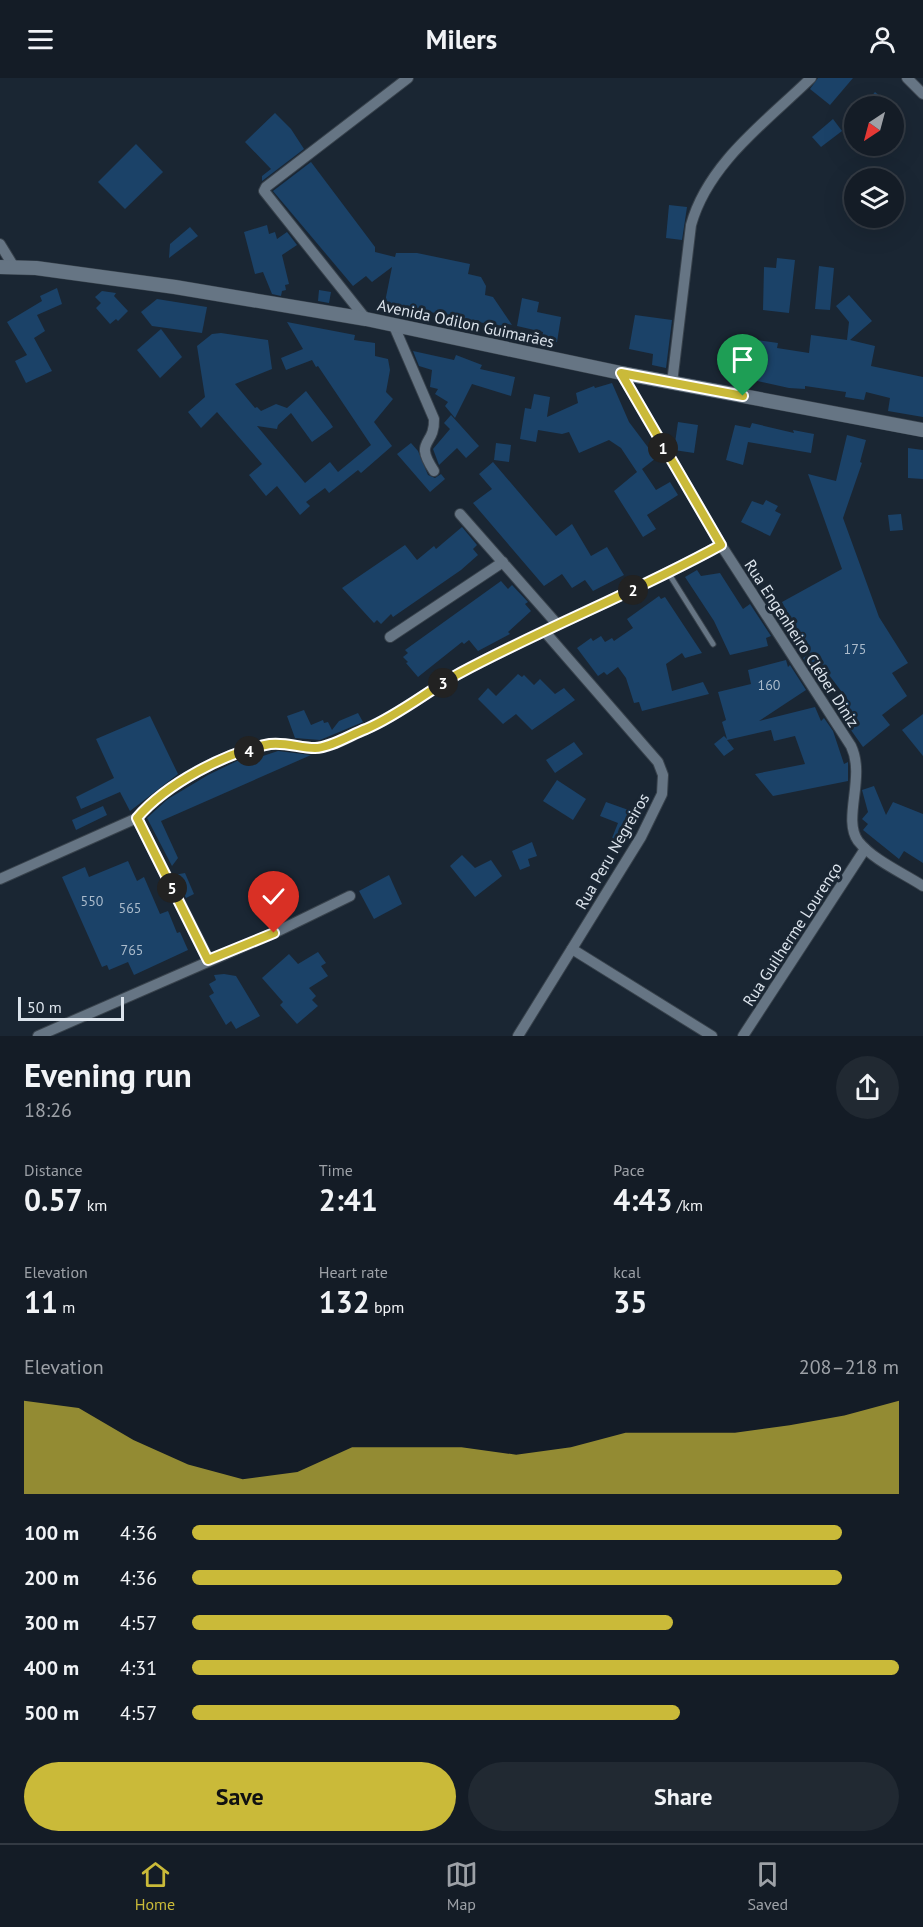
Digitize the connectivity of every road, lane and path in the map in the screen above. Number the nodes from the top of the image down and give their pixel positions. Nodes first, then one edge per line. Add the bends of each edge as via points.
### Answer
1 (408, 78) edge
2 (811, 78) edge
3 (907, 78) edge
4 (923, 94) edge
5 (0, 244) edge
6 (7, 267) edge
7 (366, 319) junction
8 (394, 326) junction
9 (621, 373) junction
10 (672, 383) junction
11 (923, 430) edge
12 (434, 471) dead end
13 (460, 514) dead end
14 (721, 545) junction
15 (503, 562) junction
16 (669, 574) junction
17 (557, 624) junction
18 (545, 632) junction
19 (390, 637) dead end
20 (713, 644) dead end
21 (137, 818) junction
22 (865, 849) junction
23 (0, 879) edge
24 (923, 886) edge
25 (350, 896) dead end
26 (572, 949) junction
27 (208, 960) junction
28 (38, 1036) edge
29 (518, 1036) edge
30 (712, 1036) edge
31 (743, 1036) edge

1 - 7 street via 266,187 264,193
2 - 10 street via 735,150 695,210
3 - 4 street
5 - 6 street
6 - 7 street, Avenida Odilon Guimarães via 175,288
7 - 8 street, Avenida Odilon Guimarães
8 - 9 street, Avenida Odilon Guimarães
8 - 12 street via 434,419 434,429 423,448
9 - 10 street, Avenida Odilon Guimarães
9 - 14 street, Rua Engenheiro Cléber Diniz
10 - 11 street, Avenida Odilon Guimarães
13 - 15 street
14 - 16 street
14 - 22 street, Rua Engenheiro Cléber Diniz via 855,756 852,824
15 - 17 street
15 - 19 street
16 - 17 street
16 - 20 lane
17 - 18 street
18 - 21 street via 460,673 369,728 320,747 284,743 234,756 153,799
18 - 26 street, Rua Peru Negreiros via 651,753 664,782 641,837
21 - 23 street
21 - 27 street
22 - 24 street
22 - 31 street, Rua Guilherme Lourenço
25 - 27 street
26 - 29 street, Rua Peru Negreiros
26 - 30 street
27 - 28 street

